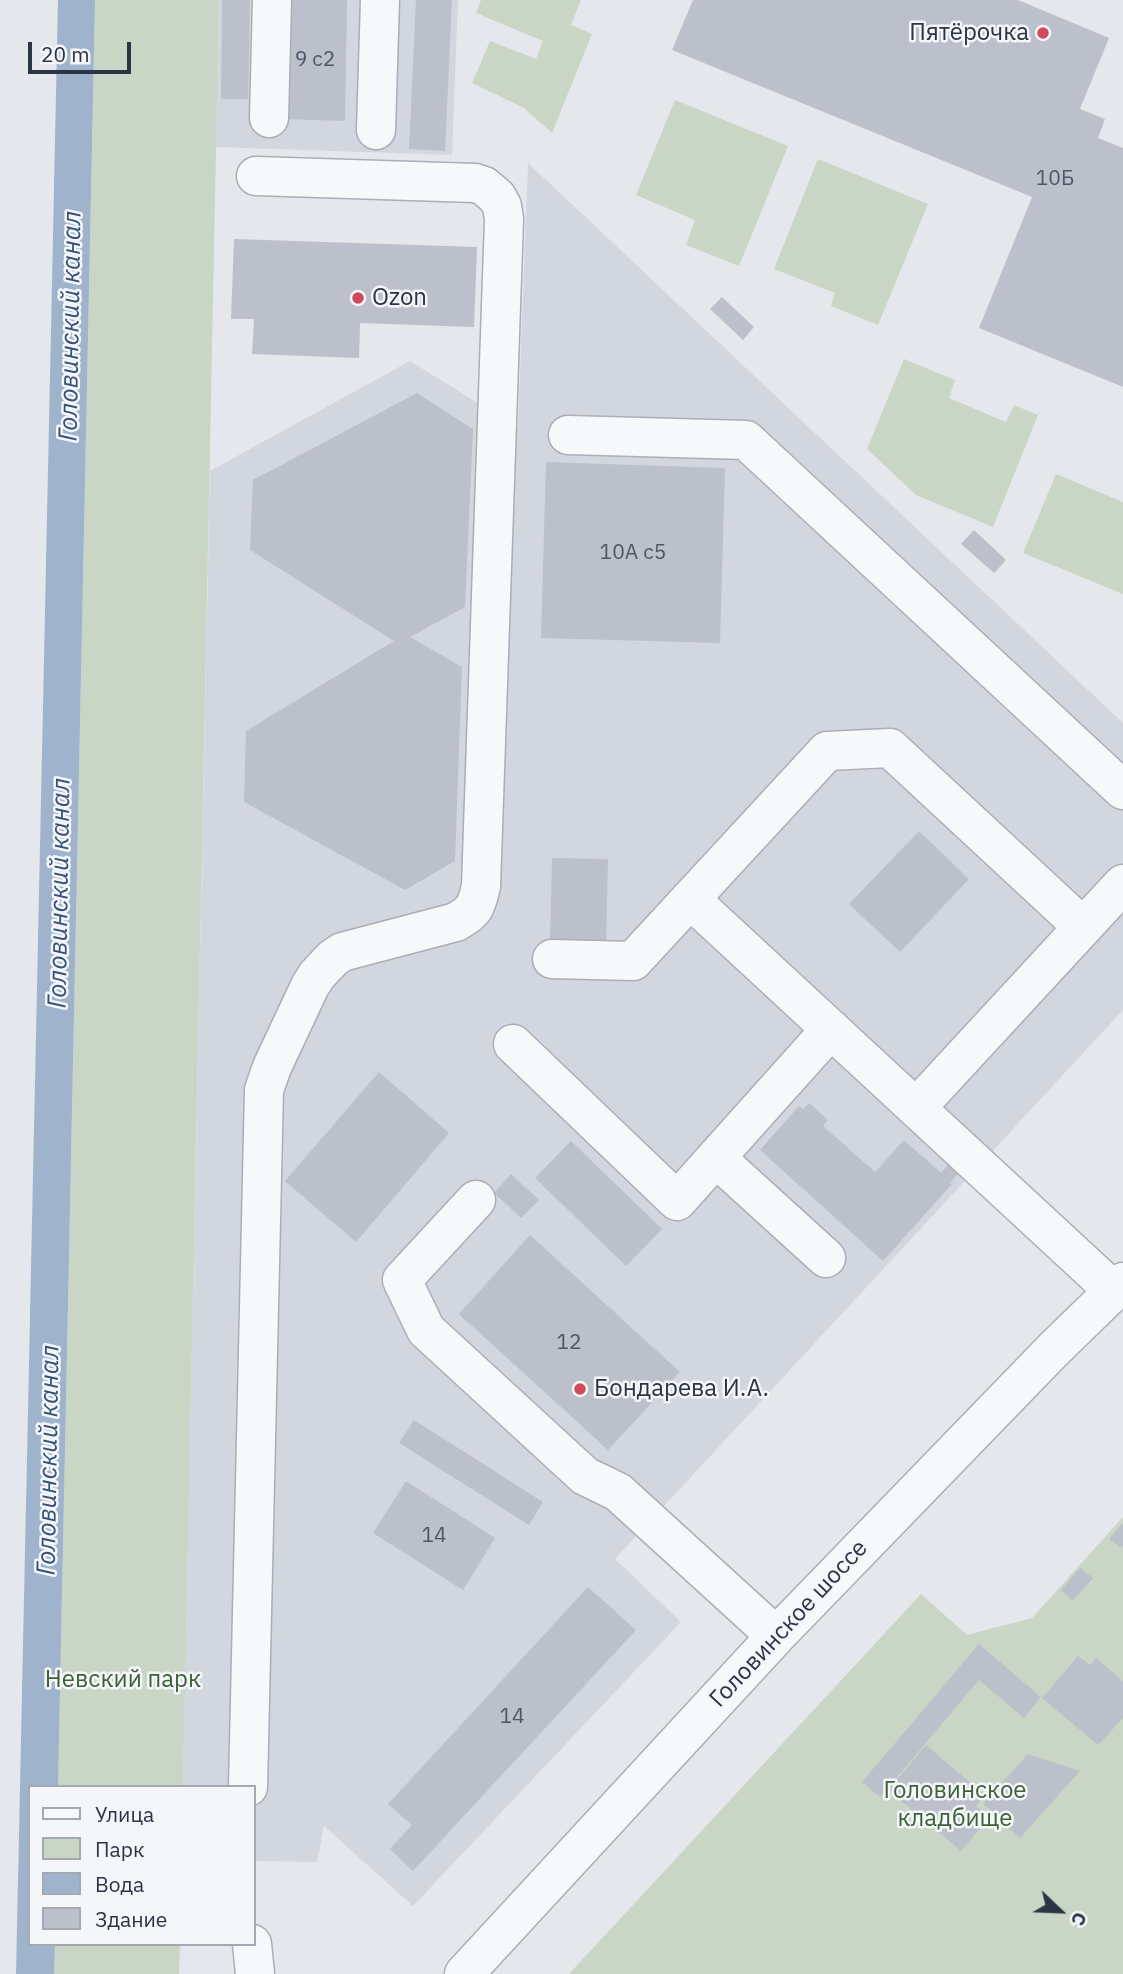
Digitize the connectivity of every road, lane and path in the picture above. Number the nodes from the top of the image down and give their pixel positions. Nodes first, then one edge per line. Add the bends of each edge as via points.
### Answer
1 (272, 0) edge
2 (380, 0) edge
3 (269, 118) dead end
4 (376, 130) dead end
5 (256, 177) dead end
6 (568, 435) dead end
7 (1123, 790) edge
8 (1123, 884) edge
9 (690, 899) junction
10 (1083, 927) junction
11 (552, 959) dead end
12 (831, 1029) junction
13 (513, 1044) dead end
14 (916, 1108) junction
15 (716, 1158) junction
16 (476, 1200) dead end
17 (827, 1258) dead end
18 (1119, 1286) edge
19 (776, 1636) junction
20 (248, 1785) edge
21 (252, 1946) edge
22 (255, 1974) edge
23 (464, 1974) edge

1 - 3 street
2 - 4 street
5 - 20 street via 475,183 498,197 504,219 478,898 474,908 456,922 333,958 310,986 264,1090
6 - 7 street via 746,440
8 - 10 street
9 - 10 street via 827,751 890,748
9 - 11 street via 633,961
9 - 12 street
10 - 14 street
12 - 14 street
12 - 15 street
13 - 15 street via 677,1201
14 - 18 street
15 - 17 street
16 - 19 street via 402,1280 426,1330 585,1476 618,1492
18 - 19 street, Головинское шоссе
19 - 23 street, Головинское шоссе
21 - 22 street

